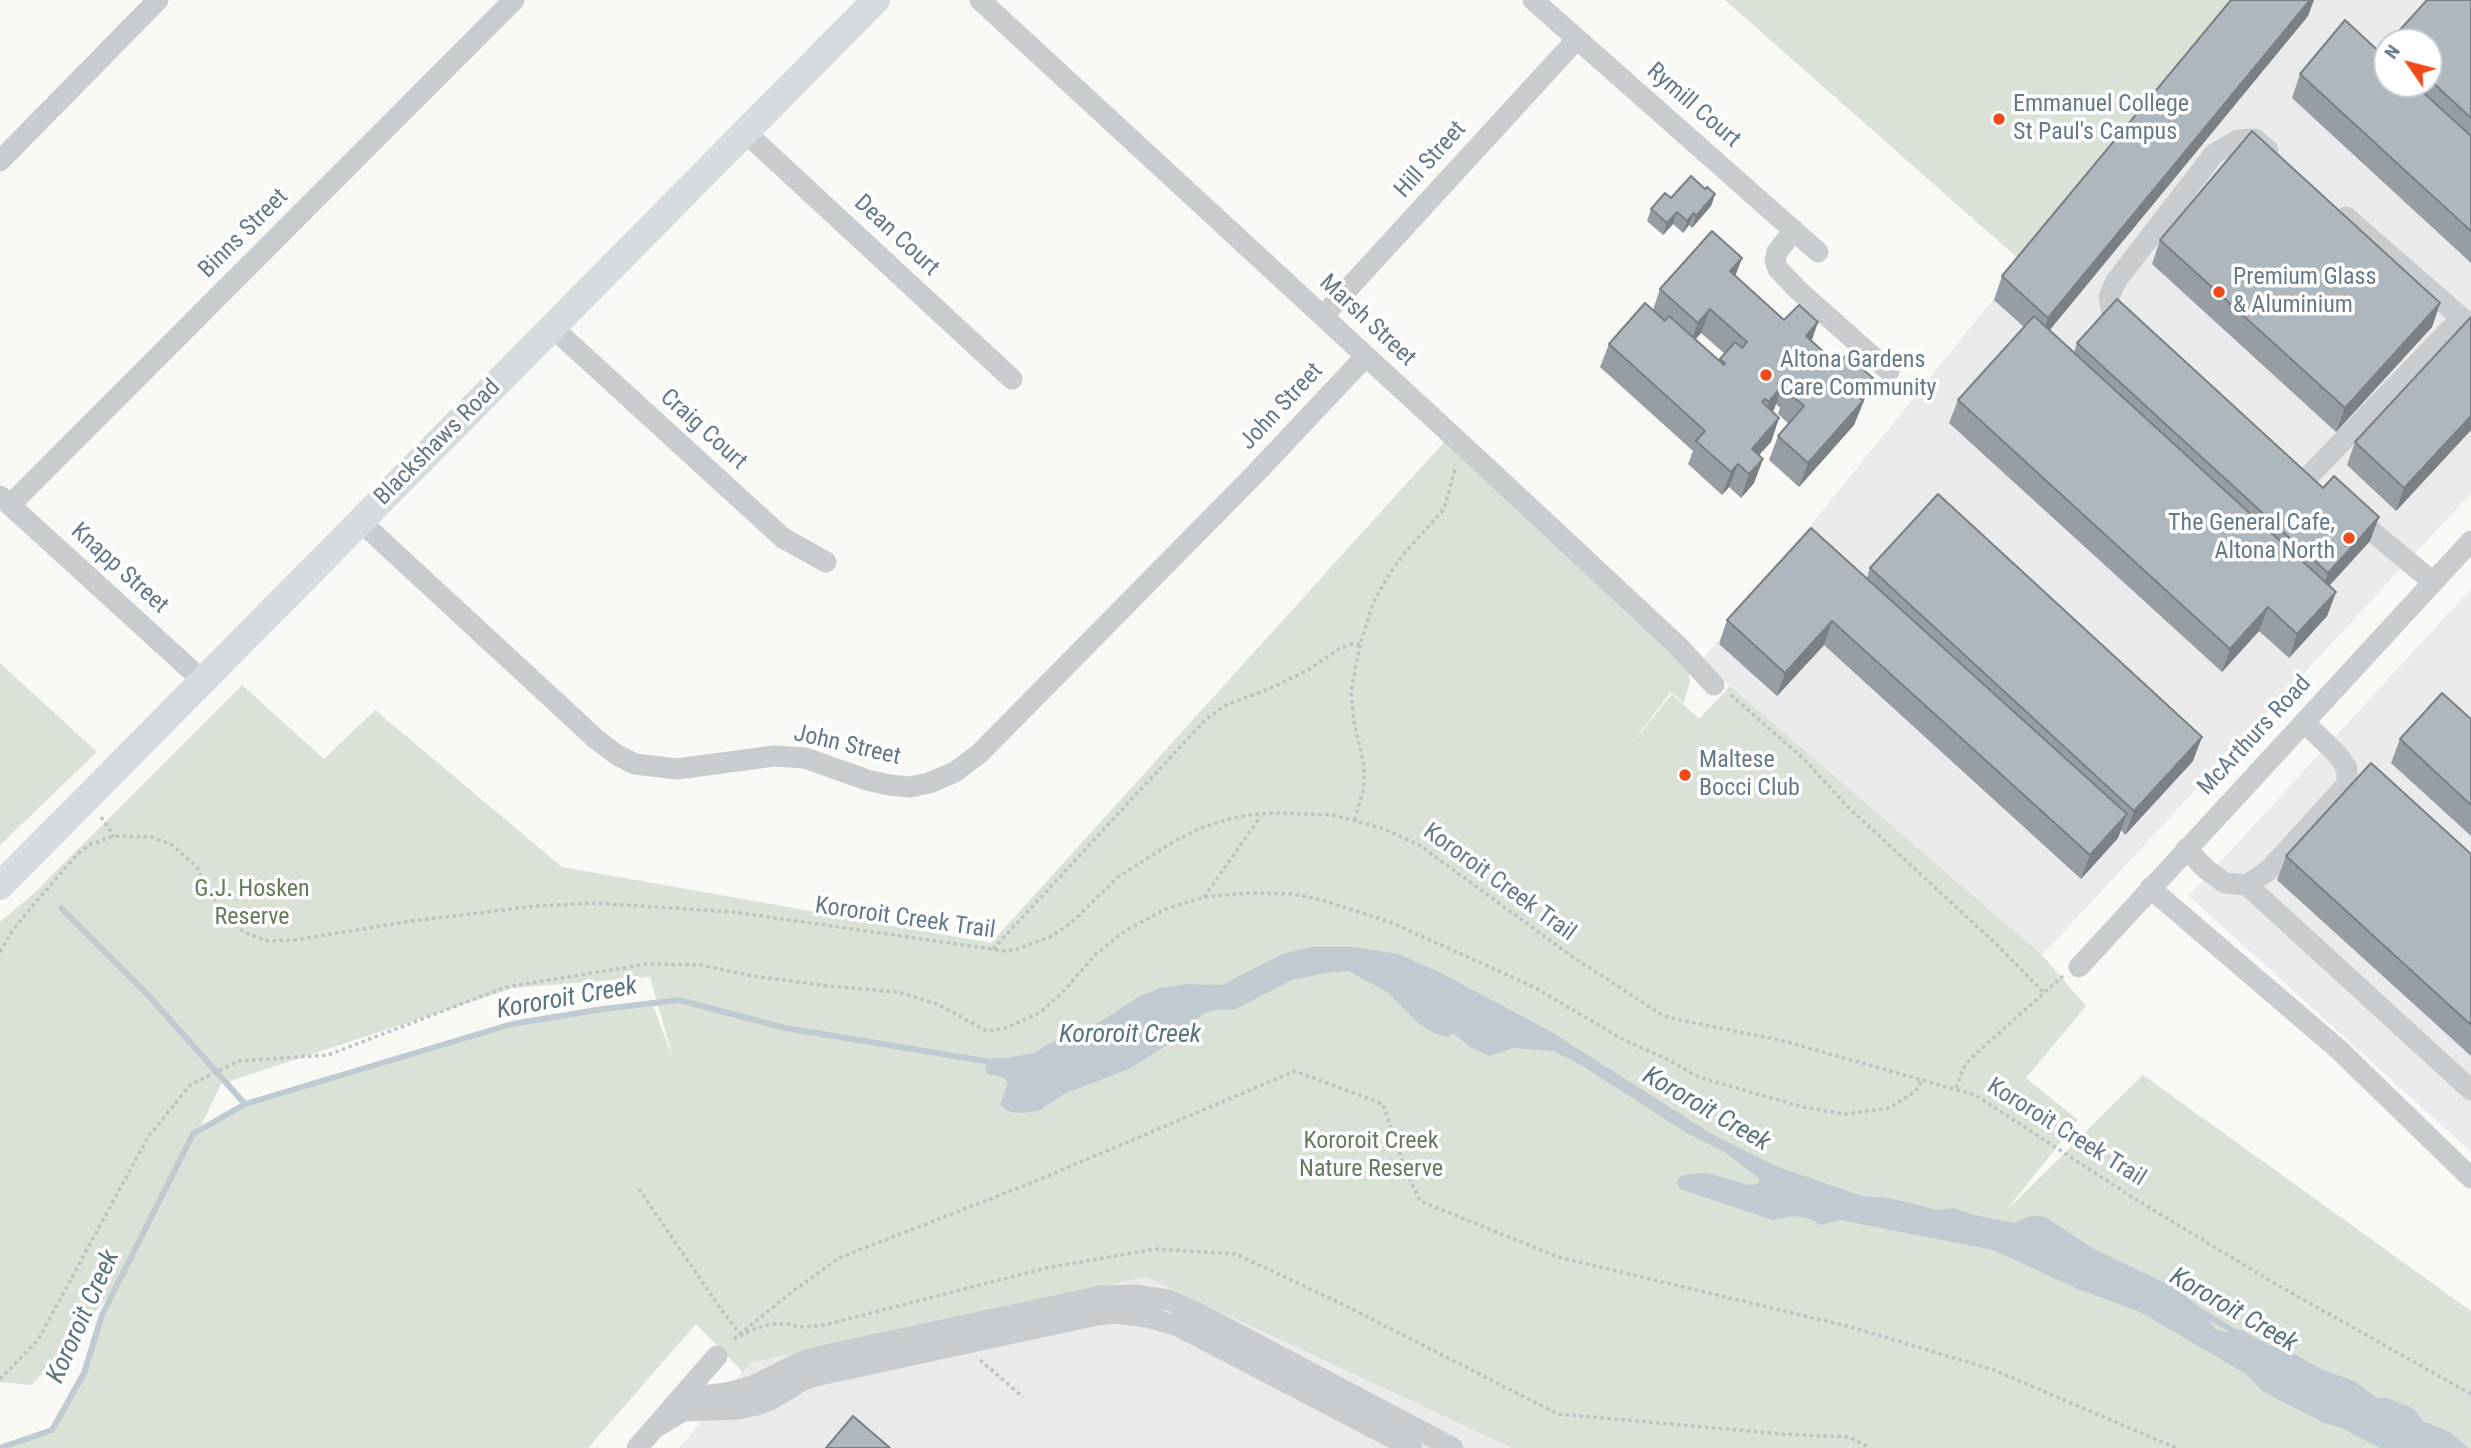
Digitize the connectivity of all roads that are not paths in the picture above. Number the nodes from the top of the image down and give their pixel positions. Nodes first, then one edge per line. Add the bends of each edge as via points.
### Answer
1 (158, 0) edge
2 (514, 0) edge
3 (876, 0) edge
4 (980, 0) edge
5 (1533, 0) edge
6 (1577, 39) junction
7 (745, 132) junction
8 (0, 161) edge
9 (2286, 166) edge
10 (2327, 201) edge
11 (1794, 230) junction
12 (1818, 252) dead end
13 (1323, 316) junction
14 (2466, 322) edge
15 (552, 327) junction
16 (2134, 337) edge
17 (1366, 356) junction
18 (1889, 371) dead end
19 (1012, 379) dead end
20 (2307, 478) edge
21 (5, 501) edge
22 (2339, 504) edge
23 (360, 522) junction
24 (2471, 541) edge
25 (826, 562) dead end
26 (2433, 582) junction
27 (203, 681) junction
28 (1714, 685) road end
29 (2304, 722) junction
30 (2344, 764) junction
31 (2365, 782) edge
32 (2186, 849) junction
33 (2247, 885) junction
34 (0, 886) edge
35 (2150, 888) junction
36 (2080, 967) road end
37 (2471, 1090) edge
38 (2471, 1178) edge
39 (1116, 1304) junction
40 (717, 1356) dead end
41 (672, 1407) junction
42 (1379, 1420) junction
43 (653, 1429) junction
44 (637, 1448) edge
45 (1412, 1448) edge
46 (1453, 1448) edge

1 - 8 street
2 - 21 street, Binns Street
3 - 7 main road, Blackshaws Road
4 - 13 street, Marsh Street
5 - 6 street, Rymill Court
6 - 11 street, Rymill Court
6 - 13 street, Hill Street
7 - 15 main road, Blackshaws Road
7 - 19 street, Dean Court
9 - 16 street via 2255,139 2238,140 2214,154 2116,281 2109,297 2113,319
10 - 14 street
11 - 12 street, Rymill Court
11 - 18 street via 1777,252 1779,269
13 - 17 street, Marsh Street
14 - 20 street
15 - 23 main road, Blackshaws Road
15 - 25 street, Craig Court via 783,538
17 - 23 street, John Street via 979,753 955,772 910,787 867,780 805,758 742,758 677,769 626,760 596,739
17 - 28 street, Marsh Street via 1677,645
21 - 27 street, Knapp Street
22 - 26 street
23 - 27 main road, Blackshaws Road
24 - 26 street, McArthurs Road
26 - 29 street, McArthurs Road
27 - 34 main road, Blackshaws Road
29 - 30 street
29 - 32 street, McArthurs Road
30 - 31 street
30 - 33 street via 2347,784 2269,870
32 - 33 street via 2225,883
32 - 35 street, McArthurs Road
33 - 37 street
35 - 36 street, McArthurs Road
35 - 38 street via 2337,1048
39 - 41 street via 808,1360 753,1386 692,1397
39 - 42 street via 1145,1295 1169,1300 1263,1359
39 - 43 street via 1097,1315 815,1376 757,1405 683,1411
40 - 41 street
41 - 43 street
42 - 45 street
42 - 46 street
43 - 44 street

